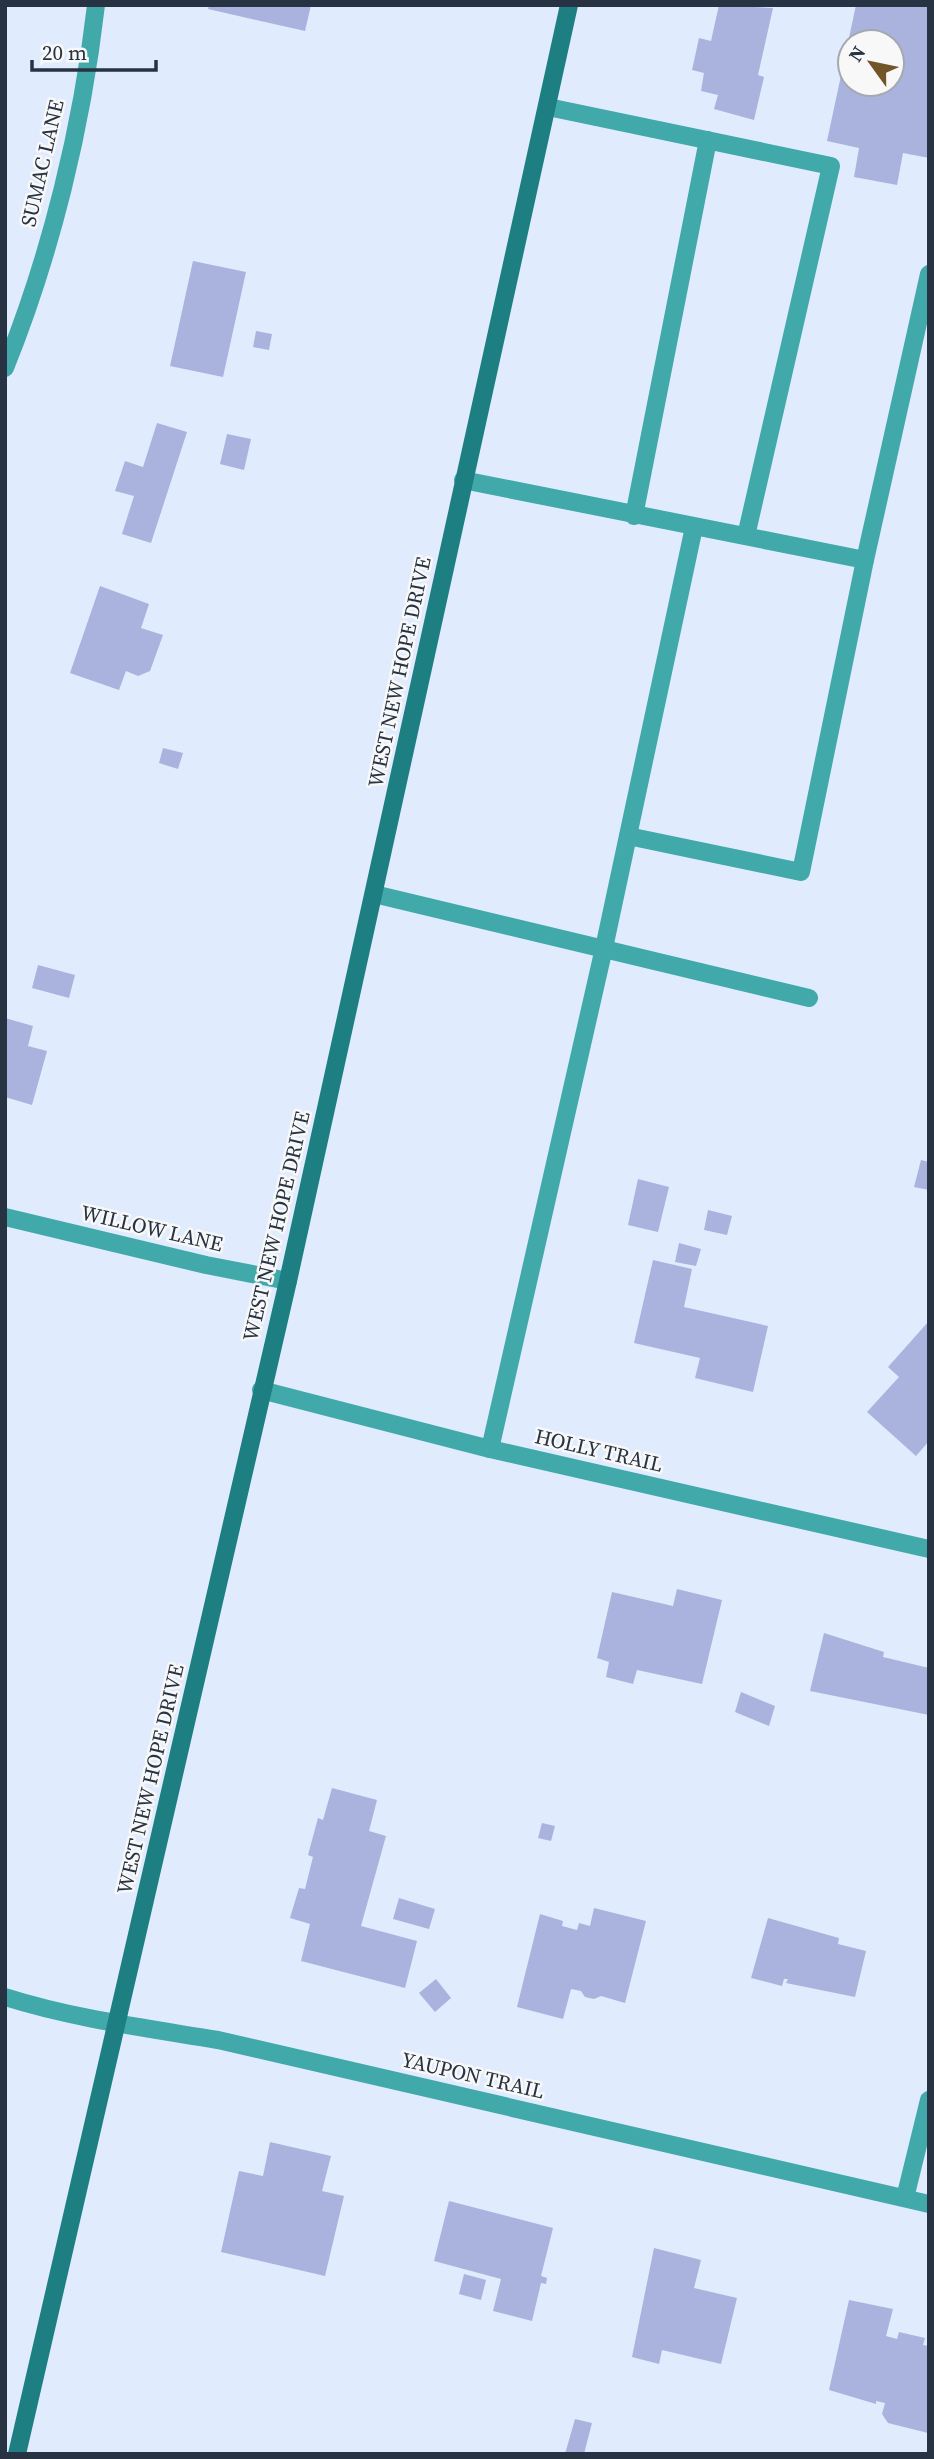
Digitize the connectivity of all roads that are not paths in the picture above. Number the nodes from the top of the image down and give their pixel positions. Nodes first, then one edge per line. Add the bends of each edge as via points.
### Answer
1 (96, 5) edge
2 (569, 5) edge
3 (548, 107) junction
4 (708, 140) junction
5 (929, 274) edge
6 (5, 368) edge
7 (463, 480) junction
8 (634, 516) junction
9 (694, 527) junction
10 (746, 536) junction
11 (865, 560) junction
12 (628, 836) junction
13 (374, 894) junction
14 (604, 948) junction
15 (808, 998) dead end
16 (5, 1217) edge
17 (288, 1281) junction
18 (261, 1390) junction
19 (490, 1448) junction
20 (929, 1549) edge
21 (5, 1997) edge
22 (118, 2025) junction
23 (929, 2100) edge
24 (905, 2198) junction
25 (929, 2204) edge
26 (17, 2454) edge

1 - 6 street, SUMAC LANE via 61,195
2 - 3 main road, WEST NEW HOPE DRIVE
3 - 4 street
3 - 7 main road, WEST NEW HOPE DRIVE
4 - 8 street
4 - 10 street via 831,166
5 - 11 street
7 - 8 street
7 - 13 main road, WEST NEW HOPE DRIVE
8 - 9 street
9 - 10 street
9 - 12 street
10 - 11 street
11 - 12 street via 801,872
12 - 14 street
13 - 14 street
13 - 17 main road, WEST NEW HOPE DRIVE
14 - 15 street
14 - 19 street
16 - 17 street, WILLOW LANE
17 - 18 main road, WEST NEW HOPE DRIVE
18 - 19 street, HOLLY TRAIL
18 - 22 main road, WEST NEW HOPE DRIVE
19 - 20 street, HOLLY TRAIL
21 - 22 street, YAUPON TRAIL
22 - 24 street, YAUPON TRAIL via 218,2040
22 - 26 main road, WEST NEW HOPE DRIVE
23 - 24 street
24 - 25 street, YAUPON TRAIL

